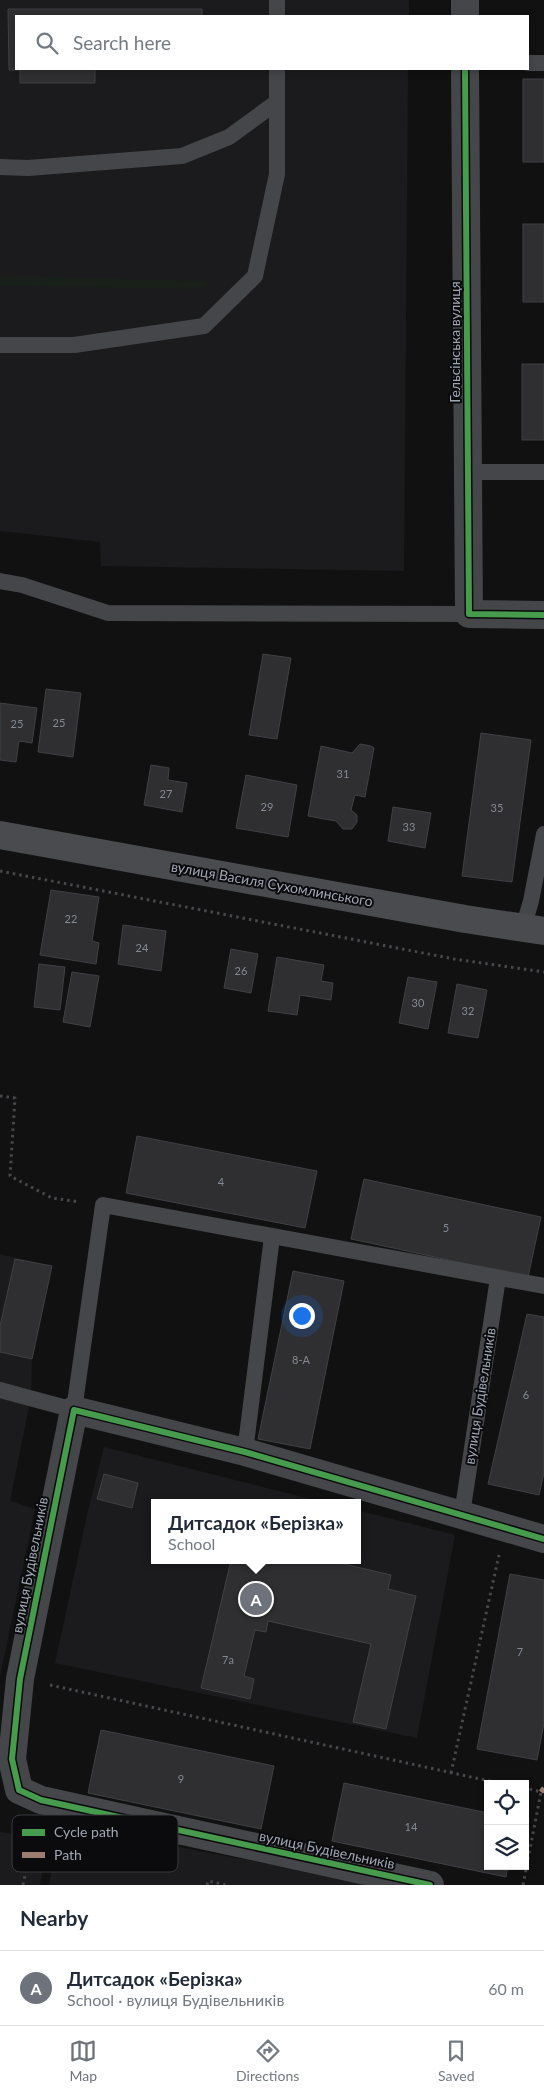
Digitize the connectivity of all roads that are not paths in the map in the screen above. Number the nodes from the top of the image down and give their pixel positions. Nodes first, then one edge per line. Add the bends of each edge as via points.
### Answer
1 (278, 0) edge
2 (465, 0) edge
3 (277, 15) edge
4 (465, 15) edge
5 (529, 63) edge
6 (544, 63) edge
7 (277, 70) edge
8 (466, 70) edge
9 (277, 102) junction
10 (0, 167) edge
11 (0, 345) edge
12 (468, 472) junction
13 (544, 472) edge
14 (0, 581) edge
15 (469, 614) junction
16 (544, 615) edge
17 (544, 834) edge
18 (0, 835) edge
19 (533, 930) edge
20 (272, 1237) junction
21 (498, 1278) junction
22 (544, 1286) edge
23 (0, 1390) edge
24 (74, 1410) junction
25 (245, 1452) junction
26 (462, 1514) junction
27 (544, 1539) edge
28 (110, 1815) edge
29 (178, 1830) edge
30 (430, 1885) edge

1 - 3 lane
2 - 4 street
5 - 6 lane
7 - 9 lane
8 - 12 street, Гельсінська вулиця
9 - 10 lane via 229,137 182,156 28,168
9 - 11 lane via 277,174 255,276 204,326 74,345
12 - 13 lane
12 - 15 street, Гельсінська вулиця
14 - 15 lane via 108,613
15 - 16 street
17 - 19 lane via 531,901
18 - 19 main road, вулиця Василя Сухомлинського
20 - 21 lane
20 - 24 lane, вулиця Будівельників via 103,1205
20 - 25 lane
21 - 22 lane
21 - 26 lane, вулиця Будівельників
23 - 24 lane
24 - 25 street
24 - 28 street, вулиця Будівельників via 20,1679 12,1759 19,1790 41,1800
25 - 26 street
26 - 27 street
29 - 30 street, вулиця Будівельників

